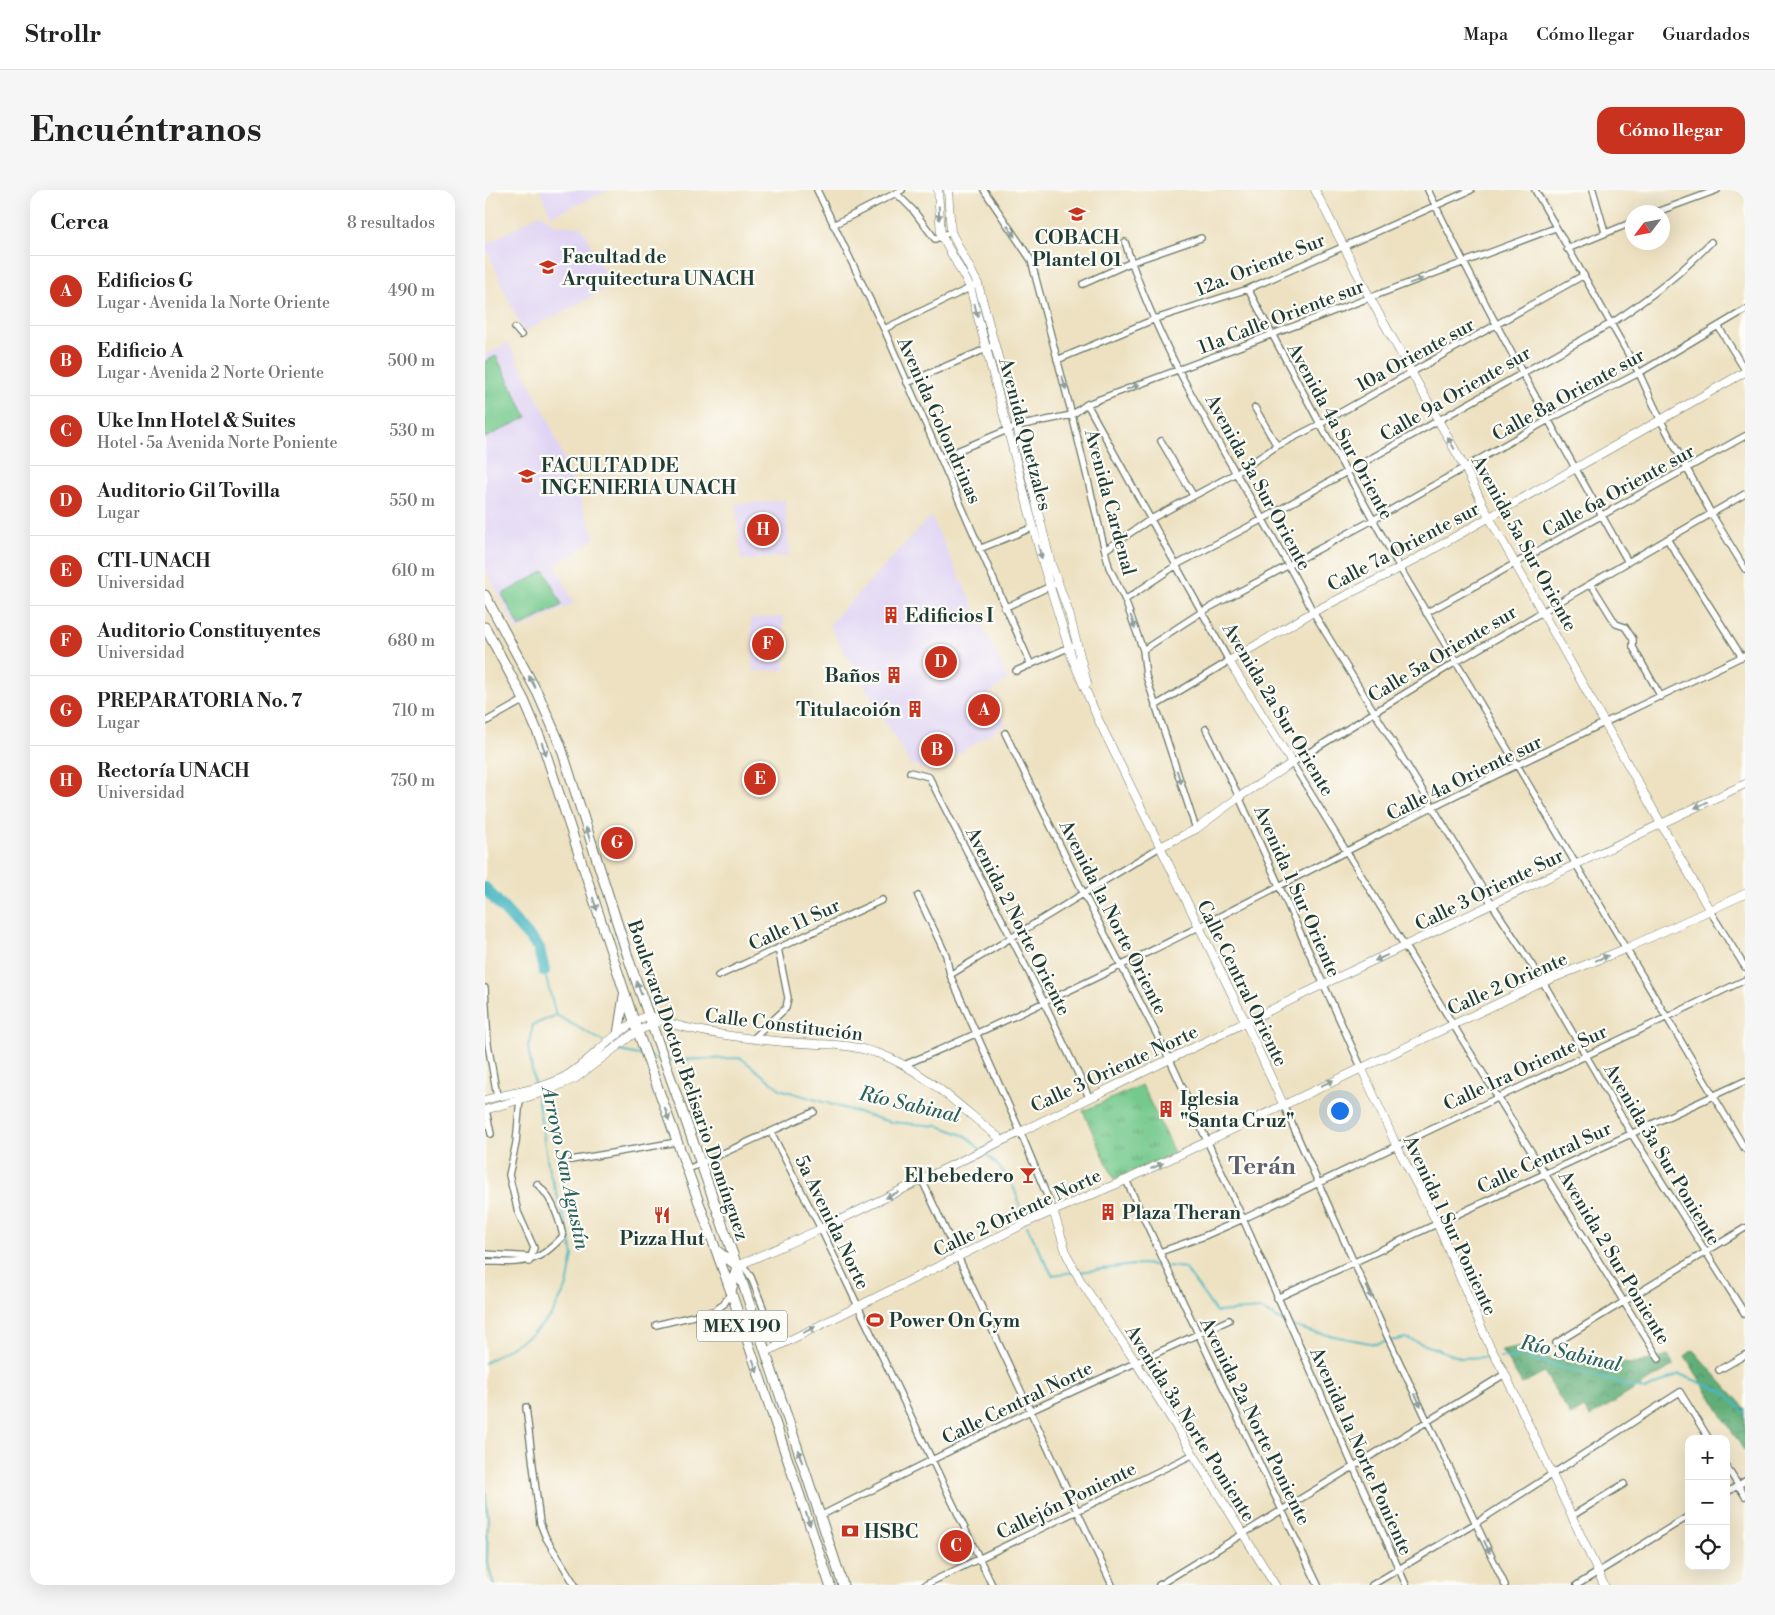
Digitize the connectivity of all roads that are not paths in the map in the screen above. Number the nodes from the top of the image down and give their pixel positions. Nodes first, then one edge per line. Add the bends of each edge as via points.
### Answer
1 (817, 190) edge
2 (938, 190) edge
3 (948, 190) edge
4 (984, 190) edge
5 (1315, 190) edge
6 (1428, 190) edge
7 (1471, 190) edge
8 (1535, 190) edge
9 (1593, 190) edge
10 (1714, 191) edge
11 (899, 192) edge
12 (1436, 207) junction
13 (1670, 207) edge
14 (833, 225) junction
15 (1625, 225) edge
16 (1555, 228) junction
17 (951, 232) junction
18 (1605, 232) junction
19 (938, 237) junction
20 (1201, 238) dead end
21 (1125, 242) dead end
22 (1711, 242) dead end
23 (1344, 246) junction
24 (1567, 249) junction
25 (1132, 262) junction
26 (1464, 264) junction
27 (1585, 275) junction
28 (1083, 284) dead end
29 (974, 285) junction
30 (1248, 289) junction
31 (1370, 298) junction
32 (1745, 310) edge
33 (1155, 319) junction
34 (1497, 324) junction
35 (1609, 324) junction
36 (1718, 326) junction
37 (515, 328) dead end
38 (884, 330) junction
39 (521, 336) dead end
40 (1272, 336) junction
41 (995, 345) junction
42 (986, 348) junction
43 (1057, 360) junction
44 (1179, 370) junction
45 (1745, 371) edge
46 (1522, 372) junction
47 (1412, 373) junction
48 (1639, 373) junction
49 (907, 383) junction
50 (1087, 404) junction
51 (1255, 408) dead end
52 (1072, 415) junction
53 (1438, 420) junction
54 (1548, 420) junction
55 (1661, 421) junction
56 (1320, 424) junction
57 (1017, 426) junction
58 (1008, 430) junction
59 (1745, 436) edge
60 (1161, 441) dead end
61 (1277, 446) junction
62 (940, 458) junction
63 (1465, 468) junction
64 (1687, 468) junction
65 (1575, 469) junction
66 (1347, 472) junction
67 (1235, 473) junction
68 (1745, 494) edge
69 (1193, 495) junction
70 (1711, 513) junction
71 (1602, 516) junction
72 (1489, 517) junction
73 (1151, 519) junction
74 (1263, 519) junction
75 (1373, 520) junction
76 (1034, 528) junction
77 (1667, 539) junction
78 (979, 549) junction
79 (1105, 550) junction
80 (1628, 562) junction
81 (1515, 563) junction
82 (1177, 564) junction
83 (1289, 564) junction
84 (1400, 568) junction
85 (1745, 569) edge
86 (1591, 584) junction
87 (1054, 585) junction
88 (485, 595) edge
89 (1125, 600) junction
90 (1005, 608) junction
91 (1203, 611) junction
92 (1543, 611) junction
93 (1313, 612) junction
94 (1426, 613) junction
95 (485, 627) edge
96 (1076, 644) junction
97 (1068, 647) junction
98 (1143, 650) junction
99 (1743, 656) edge
100 (1229, 661) junction
101 (1455, 662) junction
102 (1031, 665) junction
103 (1016, 671) dead end
104 (1661, 697) junction
105 (524, 700) junction
106 (1155, 706) junction
107 (1374, 713) junction
108 (1098, 719) junction
109 (485, 722) edge
110 (1605, 724) junction
111 (1206, 729) dead end
112 (1005, 733) dead end
113 (1291, 763) junction
114 (1519, 766) junction
115 (910, 772) dead end
116 (1745, 784) edge
117 (1239, 796) junction
118 (1433, 807) junction
119 (1660, 824) junction
120 (1196, 829) junction
121 (1160, 847) junction
122 (1347, 853) junction
123 (1577, 865) junction
124 (1279, 885) junction
125 (1084, 894) junction
126 (1745, 894) edge
127 (918, 896) dead end
128 (882, 900) dead end
129 (1492, 904) junction
130 (1709, 911) junction
131 (1197, 926) junction
132 (1011, 939) junction
133 (1406, 947) junction
134 (778, 948) junction
135 (1625, 949) junction
136 (1121, 966) junction
137 (1745, 967) edge
138 (950, 975) junction
139 (718, 976) dead end
140 (1745, 980) edge
141 (1543, 982) junction
142 (1324, 984) junction
143 (485, 988) edge
144 (625, 994) junction
145 (1044, 1002) junction
146 (649, 1015) junction
147 (1667, 1018) junction
148 (633, 1021) junction
149 (657, 1023) junction
150 (1246, 1023) junction
151 (1453, 1024) junction
152 (637, 1031) junction
153 (976, 1034) junction
154 (616, 1035) junction
155 (754, 1038) junction
156 (1585, 1055) junction
157 (1170, 1060) junction
158 (904, 1065) junction
159 (1361, 1067) junction
160 (1745, 1081) edge
161 (543, 1089) junction
162 (529, 1093) junction
163 (497, 1096) junction
164 (1089, 1097) junction
165 (1496, 1097) junction
166 (1713, 1097) junction
167 (520, 1099) junction
168 (485, 1100) edge
169 (1283, 1104) junction
170 (485, 1110) edge
171 (814, 1112) dead end
172 (1020, 1131) junction
173 (771, 1132) junction
174 (1631, 1133) junction
175 (491, 1134) dead end
176 (997, 1140) junction
177 (677, 1142) junction
178 (1207, 1142) junction
179 (1396, 1145) junction
180 (1745, 1149) edge
181 (571, 1160) dead end
182 (701, 1163) junction
183 (686, 1170) junction
184 (1545, 1172) junction
185 (922, 1180) junction
186 (1126, 1180) junction
187 (1319, 1182) junction
188 (537, 1184) dead end
189 (1053, 1210) junction
190 (1243, 1218) junction
191 (1437, 1223) junction
192 (1745, 1228) edge
193 (821, 1230) junction
194 (716, 1250) junction
195 (1705, 1251) junction
196 (485, 1254) edge
197 (1161, 1254) junction
198 (957, 1258) junction
199 (532, 1259) junction
200 (485, 1262) edge
201 (1356, 1262) junction
202 (737, 1266) junction
203 (731, 1292) junction
204 (1277, 1298) junction
205 (1624, 1302) junction
206 (857, 1305) junction
207 (1745, 1314) edge
208 (1229, 1320) dead end
209 (657, 1326) dead end
210 (1196, 1333) junction
211 (1556, 1343) dead end
212 (778, 1346) junction
213 (766, 1352) junction
214 (1745, 1355) edge
215 (1659, 1359) dead end
216 (1135, 1361) junction
217 (1719, 1370) dead end
218 (1505, 1374) junction
219 (526, 1407) dead end
220 (1029, 1411) junction
221 (1429, 1422) junction
222 (1707, 1435) edge
223 (1192, 1455) junction
224 (932, 1461) junction
225 (1353, 1469) junction
226 (1730, 1472) edge
227 (1551, 1473) junction
228 (1745, 1481) edge
229 (1624, 1484) dead end
230 (1738, 1485) junction
231 (1730, 1490) edge
232 (1745, 1496) edge
233 (1282, 1510) junction
234 (1077, 1512) junction
235 (820, 1516) junction
236 (1572, 1516) junction
237 (1685, 1518) edge
238 (1476, 1523) junction
239 (1242, 1535) junction
240 (980, 1560) junction
241 (1399, 1570) junction
242 (1598, 1572) junction
243 (575, 1585) edge
244 (830, 1585) edge
245 (843, 1585) edge
246 (925, 1585) edge
247 (992, 1585) edge
248 (1112, 1585) edge
249 (1159, 1585) edge
250 (1275, 1585) edge
251 (1318, 1585) edge
252 (1373, 1585) edge
253 (1406, 1585) edge
254 (1505, 1585) edge
255 (1577, 1585) edge
256 (1604, 1585) edge

1 - 14 street, Avenida Golondrinas
2 -> 19 main road
3 - 17 main road
4 -> 43 street, Avenida Cardenal via 1031,260
5 - 23 main road, Avenida 5a Sur Oriente
6 - 12 street
7 - 12 street, 12a. Oriente Sur
8 - 16 street
9 - 18 street
10 - 13 street
11 - 14 street
11 - 19 street
12 - 23 street, 12a. Oriente Sur
12 - 26 street
14 - 38 street, Avenida Golondrinas
15 - 18 street
16 - 24 street
16 - 26 street, 11a Calle Oriente sur
17 - 19 street
17 - 29 main road, Avenida Quetzales
18 - 24 street
19 - 29 main road, Avenida Quetzales
20 - 25 street
21 - 25 street, Avenida 3a Sur Oriente
22 - 35 street, Calle 9a Oriente sur via 1688,267 1651,298
23 - 30 street, 12a. Oriente Sur
23 - 31 main road, Avenida 5a Sur Oriente
24 - 27 street
25 - 28 street
25 - 33 street, Avenida 3a Sur Oriente
31 -> 26 street, 11a Calle Oriente sur
26 - 34 street
27 - 34 street, 10a Oriente sur
27 - 35 street
29 - 38 street
29 - 41 main road, Avenida Quetzales
29 -> 42 main road, Avenida Quetzales
30 - 33 street, 12a. Oriente Sur
30 - 40 street, Avenida 4a Sur Oriente
31 - 40 street, 11a Calle Oriente sur
31 - 47 main road, Avenida 5a Sur Oriente
32 - 36 street, Calle 8a Oriente sur
33 - 43 street, 12a. Oriente Sur
33 - 44 street, Avenida 3a Sur Oriente
34 - 46 street
34 - 47 street, 10a Oriente sur
35 - 46 street, Calle 9a Oriente sur
35 - 48 street
36 - 45 street
36 - 48 street, Calle 8a Oriente sur
37 - 39 street
38 - 49 street, Avenida Golondrinas
40 - 44 street, 11a Calle Oriente sur
40 - 56 street, Avenida 4a Sur Oriente
41 - 42 street
41 - 57 main road, Avenida Quetzales
42 - 49 street
42 - 58 main road, Avenida Quetzales
43 -> 52 street, Avenida Cardenal
50 -> 44 street, 11a Calle Oriente sur
44 - 67 street, Avenida 3a Sur Oriente
45 - 55 main road, Calle 7a Oriente sur
46 - 53 street, Calle 9a Oriente sur
46 - 54 street
47 - 53 main road, Avenida 5a Sur Oriente
47 - 56 street, 10a Oriente sur
48 - 54 street, Calle 8a Oriente sur
48 - 55 street
49 - 62 street, Avenida Golondrinas
50 - 52 street, 11a Calle Oriente sur
50 - 73 street, Avenida 2a Sur Oriente
51 - 61 street
52 - 57 street, 11a Calle Oriente sur
52 - 79 street, Avenida Cardenal
63 -> 53 main road, Avenida 5a Sur Oriente
53 - 66 street, Calle 9a Oriente sur
54 - 63 street, Calle 8a Oriente sur
54 - 65 street
55 - 64 street
55 - 65 main road, Calle 7a Oriente sur
56 - 61 street, 10a Oriente sur
56 - 66 street, Avenida 4a Sur Oriente
57 - 58 street, 11a Calle Oriente sur
57 - 87 main road, Avenida Quetzales
58 - 62 street, 11a Calle Oriente sur
58 - 76 main road, Avenida Quetzales
59 - 64 street, Calle 6a Oriente sur
60 - 69 street
61 - 67 street, 10a Oriente sur
62 - 78 street, Avenida Golondrinas
63 - 72 main road, Avenida 5a Sur Oriente
63 - 75 street, Calle 8a Oriente sur
64 - 70 street
64 - 71 street, Calle 6a Oriente sur
65 - 71 street
65 - 72 main road, Calle 7a Oriente sur
66 - 74 street, Calle 9a Oriente sur
66 - 75 street, Avenida 4a Sur Oriente
67 - 69 street, 10a Oriente sur
67 - 74 street, Avenida 3a Sur Oriente
68 - 70 street, Calle 5a Oriente sur
69 - 73 street, 10a Oriente sur
70 - 77 street, Calle 5a Oriente sur
70 - 85 street
71 - 80 street
71 - 81 street, Calle 6a Oriente sur
72 - 81 main road, Avenida 5a Sur Oriente
72 - 84 main road, Calle 7a Oriente sur
73 - 79 street, 10a Oriente sur
73 - 82 street, Avenida 2a Sur Oriente
74 - 82 street, Calle 9a Oriente sur
74 - 83 street, Avenida 3a Sur Oriente
75 - 83 street, Calle 8a Oriente sur
75 - 84 street, Avenida 4a Sur Oriente
76 - 78 street
76 -> 87 main road, Avenida Quetzales
77 - 80 street, Calle 5a Oriente sur
77 - 99 street
78 - 90 street, Avenida Golondrinas
79 - 89 street, Avenida Cardenal via 1113,580
80 - 86 street, Calle 5a Oriente sur
81 - 92 main road, Avenida 5a Sur Oriente
81 - 94 street, Calle 6a Oriente sur
82 - 89 street, Calle 9a Oriente sur
82 - 91 street, Avenida 2a Sur Oriente
83 - 91 street, Calle 8a Oriente sur
83 - 93 street, Avenida 3a Sur Oriente
84 - 93 main road, Calle 7a Oriente sur
84 - 94 street, Avenida 4a Sur Oriente
86 - 92 street, Calle 5a Oriente sur
86 - 104 street via 1616,624 1625,627 1633,639 1633,647
87 - 90 street
87 - 96 main road, Avenida Quetzales via 1069,612
87 - 97 main road, Avenida Quetzales
146 -> 88 main road, Boulevard Doctor Belisario Domínguez / MEX 190 via 559,744 538,694
89 -> 98 street, Avenida Cardenal
90 - 102 street, Avenida Golondrinas
91 - 98 street, Calle 8a Oriente sur
91 - 100 street, Avenida 2a Sur Oriente
92 - 101 street, Calle 5a Oriente sur
92 - 110 main road, Avenida 5a Sur Oriente
93 - 100 main road, Calle 7a Oriente sur
93 - 107 street, Avenida 3a Sur Oriente
94 - 101 street, Avenida 4a Sur Oriente
95 - 105 main road, Boulevard Doctor Belisario Domínguez / MEX 190
96 - 97 street
96 - 108 main road, Avenida Quetzales
97 - 102 street
97 - 108 main road, Avenida Quetzales
98 - 106 street, Avenida Cardenal via 1146,676
99 - 104 street, Calle 4a Oriente sur
100 - 106 street, Calle 7a Oriente sur
100 - 113 main road, Avenida 2a Sur Oriente
101 - 107 street, Calle 5a Oriente sur
101 - 114 street, Avenida 4a Sur Oriente
102 - 103 street
104 - 110 street, Calle 4a Oriente sur
105 - 109 street
105 -> 144 main road, Boulevard Doctor Belisario Domínguez / MEX 190 via 559,793
106 -> 120 street, Avenida Cardenal
107 - 113 street, Calle 5a Oriente sur
107 - 118 street, Avenida 3a Sur Oriente
108 - 121 main road, Calle Central Oriente
110 - 114 street, Calle 4a Oriente sur
110 - 119 main road, Avenida 5a Sur Oriente
111 - 117 street, Avenida 1 Sur Oriente
112 - 125 street, Avenida 1a Norte Oriente
113 - 117 main road, Calle 5a Oriente sur
113 - 122 street, Avenida 2a Sur Oriente
114 - 118 street, Calle 4a Oriente sur
114 - 123 street, Avenida 4a Sur Oriente
115 - 132 street, Avenida 2 Norte Oriente via 929,777
116 -> 119 main road, Calle 3 Oriente Sur
117 - 120 main road, Calle 5a Oriente sur
117 - 124 street, Avenida 1 Sur Oriente
118 - 122 street, Calle 4a Oriente sur
118 - 129 street, Avenida 3a Sur Oriente
119 - 123 main road, Calle 3 Oriente Sur
119 - 130 main road, Avenida 5a Sur Oriente
120 - 121 main road, Calle 5a Oriente sur
121 - 125 street
121 - 131 main road, Calle Central Oriente
122 - 124 street, Calle 4a Oriente sur
122 - 133 street, Avenida 2a Sur Oriente
123 - 129 main road, Calle 3 Oriente Sur
123 - 135 street, Avenida 4a Sur Oriente
124 - 131 street, Calle 4a Oriente sur
124 - 142 street, Avenida 1 Sur Oriente
125 - 132 street
125 - 136 street, Avenida 1a Norte Oriente
126 - 130 main road, Calle 2 Oriente
127 - 138 street via 946,955
128 - 134 street, Calle 11 Sur
129 - 133 main road, Calle 3 Oriente Sur
129 - 141 street, Avenida 3a Sur Oriente
130 - 135 main road, Calle 2 Oriente
130 - 137 street
131 - 136 street, Calle 4a Oriente sur
131 - 150 main road, Calle Central Oriente
132 - 138 street
132 - 145 street, Avenida 2 Norte Oriente
133 -> 142 main road, Calle 3 Oriente Sur
133 - 151 street, Avenida 2a Sur Oriente
134 - 139 street, Calle 11 Sur
134 - 155 street via 788,998 786,1008
141 -> 135 main road, Calle 2 Oriente
135 - 147 street, Avenida 4a Sur Oriente
136 - 145 street, Calle 4a Oriente sur
136 - 157 street, Avenida 1a Norte Oriente
138 - 153 street
140 - 147 street, Calle 1ra Oriente Sur
141 - 151 main road, Calle 2 Oriente
141 - 156 street, Avenida 3a Sur Poniente
142 - 150 main road, Calle 3 Oriente Sur
142 - 159 street, Avenida 1 Sur Oriente
143 - 163 street via 488,1044
144 - 148 main road, Boulevard Doctor Belisario Domínguez / MEX 190
144 - 154 main road
145 - 153 street, Calle 4a Oriente sur
145 - 164 street, Avenida 2 Norte Oriente
146 - 148 main road
146 - 149 main road, Boulevard Doctor Belisario Domínguez / MEX 190
147 - 156 street, Calle 1ra Oriente Sur
147 - 166 street, Avenida 4a Sur Oriente
148 - 152 main road, Boulevard Doctor Belisario Domínguez / MEX 190
148 - 154 main road
149 - 152 main road
149 - 155 main road, Calle Constitución
149 - 182 main road, Boulevard Doctor Belisario Domínguez / MEX 190 via 656,1034
150 - 157 main road, Calle 3 Oriente Norte
150 - 169 main road, Calle Central Oriente
151 - 159 main road, Calle 2 Oriente
151 - 165 street, Avenida 2a Sur Oriente
152 - 161 main road via 576,1078
152 -> 177 main road, Boulevard Doctor Belisario Domínguez / MEX 190
153 - 158 street, Calle 4a Oriente sur
153 - 172 street
154 - 161 main road
155 - 158 main road, Calle Constitución via 853,1047
156 - 165 street, Calle 1ra Oriente Sur
156 - 174 street, Avenida 3a Sur Poniente
157 - 164 main road, Calle 3 Oriente Norte
157 - 178 street, Avenida 1a Norte Oriente
158 - 176 main road, Calle Constitución
169 -> 159 main road, Calle 2 Oriente
159 - 179 main road, Avenida 1 Sur Poniente
160 - 166 street, Calle Central Sur
161 - 162 main road
162 - 163 main road
162 - 167 main road
163 - 168 main road
164 - 172 main road, Calle 3 Oriente Norte
165 - 179 street, Calle 1ra Oriente Sur
165 - 184 street, Avenida 2 Sur Poniente
166 - 174 street, Calle Central Sur
166 - 180 street, Avenida 4a Sur Oriente
167 - 170 main road
167 - 199 street via 509,1175 518,1212 534,1248
169 - 178 main road, Calle 2 Oriente Norte
169 - 187 street, Calle Central Oriente
170 - 175 street
171 - 173 street
172 - 176 main road, Calle 3 Oriente Norte
172 - 189 street
173 - 182 street
173 - 193 street, 5a Avenida Norte
174 - 184 street, Calle Central Sur
174 - 195 street, Avenida 3a Sur Poniente
176 - 185 main road, Calle 3 Oriente Norte
177 - 181 street
177 - 183 main road, Boulevard Doctor Belisario Domínguez / MEX 190
186 -> 178 main road, Calle 2 Oriente Norte
178 - 190 street
179 - 187 street, Calle 1ra Oriente Sur
179 - 191 main road, Avenida 1 Sur Poniente
182 - 183 street
182 - 202 main road, Boulevard Doctor Belisario Domínguez / MEX 190
183 - 194 main road, Boulevard Doctor Belisario Domínguez / MEX 190
184 - 191 street, Calle Central Sur
184 - 205 street, Avenida 2 Sur Poniente
185 -> 193 main road
185 - 198 street
186 - 189 main road, Calle 2 Oriente Norte
186 - 197 street
187 - 190 street, Calle 1ra Oriente Sur
187 - 201 street, Calle Central Oriente
188 - 199 street via 544,1190 559,1219 563,1236 552,1249
189 - 198 main road, Calle 2 Oriente Norte
189 - 216 main road, Avenida 3a Norte Poniente via 1067,1254 1080,1280
190 - 197 street, Calle 1ra Oriente Sur
190 - 204 street
191 - 201 street, Calle Central Sur
191 - 218 main road, Avenida 1 Sur Poniente via 1489,1345
192 - 195 street
193 - 202 main road
193 - 206 street, 5a Avenida Norte
194 - 202 main road
194 - 203 main road, Boulevard Doctor Belisario Domínguez / MEX 190
195 - 205 street
195 - 207 street, Avenida 3a Sur Poniente
196 - 199 street
197 - 210 street, Avenida 2a Norte Poniente
198 - 206 main road, Calle 2 Oriente Norte
198 - 220 street
199 - 200 street
201 - 204 street
201 -> 221 street, Calle Central Oriente
202 - 203 main road
202 - 212 street via 745,1268 751,1277
202 - 213 main road, Boulevard Doctor Belisario Domínguez / MEX 190
203 - 209 street via 724,1304 714,1310
203 -> 244 main road, Boulevard Doctor Belisario Domínguez / MEX 190
204 - 225 street, Avenida 1a Norte Poniente
205 - 211 street
205 - 215 street, Avenida 2 Sur Poniente
212 -> 206 main road, Calle 2 Oriente Norte
206 - 224 street, 5a Avenida Norte
208 - 210 street, Calle Central Norte
210 - 216 street, Calle Central Norte
210 - 233 street, Avenida 2a Norte Poniente
212 - 213 main road, Calle 2 Oriente Norte
235 -> 213 main road, Boulevard Doctor Belisario Domínguez / MEX 190
214 - 217 street
216 - 220 street, Calle Central Norte
216 - 223 main road, Avenida 3a Norte Poniente
218 - 221 street
218 - 227 main road, Avenida 1 Sur Poniente
219 - 243 street via 540,1524
220 - 224 street, Calle Central Norte
220 - 234 street
221 - 225 street
221 - 238 street, Calle Central Oriente
222 - 227 street via 1680,1392
223 - 234 street, Callejón Poniente
223 - 239 main road, Avenida 3a Norte Poniente
224 - 235 street, Calle Central Norte
224 - 240 street, 5a Avenida Norte
225 - 233 street
225 - 241 street, Avenida 1a Norte Poniente
226 - 230 street
227 - 236 main road, Avenida 1 Sur Poniente
227 - 238 street
228 - 230 street
229 - 236 street
230 - 231 street
230 - 232 street
233 - 239 street
233 - 251 street, Avenida 2a Norte Poniente
234 - 240 street, Callejón Poniente
234 - 248 street
235 - 245 main road, Boulevard Doctor Belisario Domínguez / MEX 190
236 - 242 main road, Avenida 1 Sur Poniente
237 - 242 street
238 - 241 street
238 -> 254 street, Calle Central Oriente
239 - 249 street
239 - 250 main road, Avenida 3a Norte Poniente
240 - 246 street, Callejón Poniente
240 - 247 street, 5a Avenida Norte
241 - 252 street
241 - 253 street, Avenida 1a Norte Poniente
242 - 255 street
242 - 256 main road, Avenida 1 Sur Poniente

